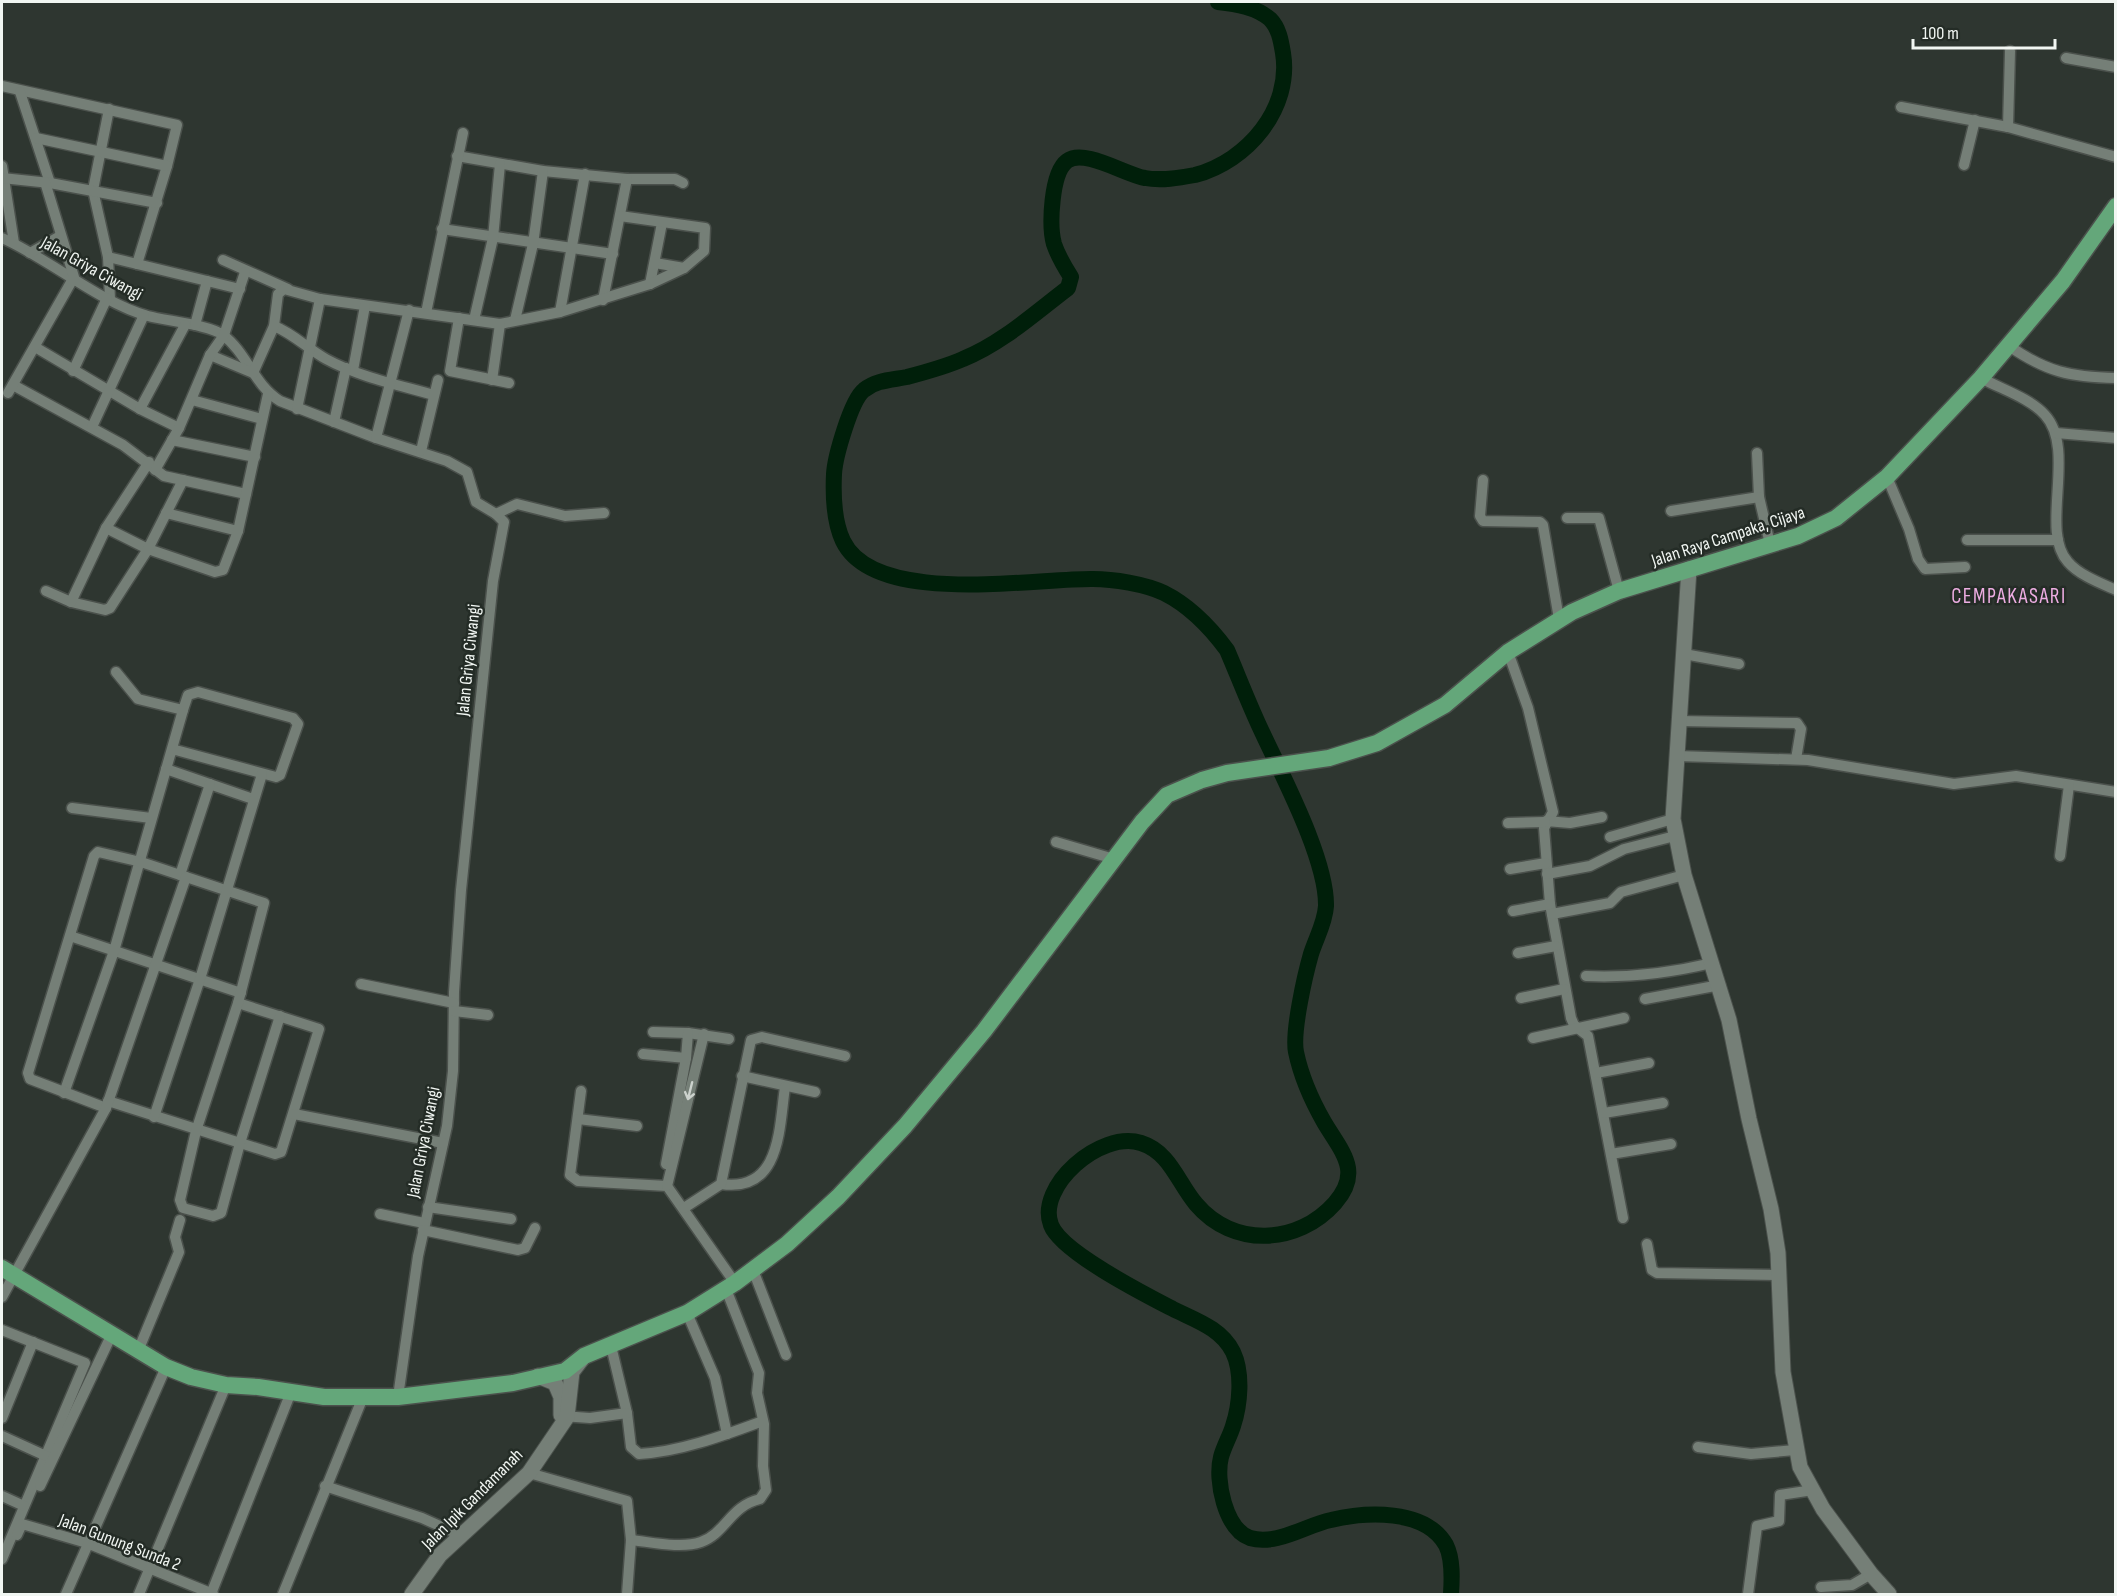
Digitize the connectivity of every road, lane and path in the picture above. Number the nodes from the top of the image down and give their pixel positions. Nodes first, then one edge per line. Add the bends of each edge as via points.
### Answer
1 (2010, 51) dead end
2 (2066, 58) dead end
3 (2115, 67) edge
4 (2, 86) edge
5 (20, 92) junction
6 (1901, 107) dead end
7 (109, 109) junction
8 (1975, 120) junction
9 (2008, 127) junction
10 (463, 133) dead end
11 (36, 138) junction
12 (101, 152) junction
13 (456, 156) junction
14 (2115, 157) edge
15 (500, 164) junction
16 (2, 165) edge
17 (1964, 165) dead end
18 (168, 166) junction
19 (543, 171) junction
20 (585, 174) junction
21 (4, 178) edge
22 (627, 179) junction
23 (47, 183) junction
24 (683, 183) dead end
25 (93, 190) junction
26 (157, 203) junction
27 (2115, 206) edge
28 (620, 216) junction
29 (662, 223) junction
30 (442, 229) junction
31 (60, 236) junction
32 (2, 238) edge
33 (492, 238) junction
34 (14, 243) junction
35 (533, 244) junction
36 (571, 250) junction
37 (30, 253) junction
38 (612, 254) junction
39 (108, 257) junction
40 (224, 260) dead end
41 (655, 263) junction
42 (137, 264) junction
43 (684, 268) junction
44 (245, 272) junction
45 (74, 277) junction
46 (207, 281) junction
47 (651, 284) junction
48 (240, 289) junction
49 (288, 289) junction
50 (109, 299) junction
51 (320, 299) junction
52 (603, 300) junction
53 (365, 306) junction
54 (409, 310) junction
55 (560, 312) junction
56 (426, 313) junction
57 (144, 315) junction
58 (459, 318) junction
59 (474, 320) junction
60 (515, 320) junction
61 (500, 324) junction
62 (190, 325) junction
63 (274, 326) junction
64 (224, 335) junction
65 (35, 346) junction
66 (2009, 346) junction
67 (310, 348) junction
68 (210, 355) junction
69 (349, 369) junction
70 (73, 371) junction
71 (253, 373) junction
72 (1981, 378) junction
73 (2115, 378) edge
74 (438, 380) dead end
75 (492, 380) junction
76 (392, 383) junction
77 (509, 383) dead end
78 (109, 390) junction
79 (268, 394) junction
80 (434, 395) junction
81 (192, 400) junction
82 (140, 409) junction
83 (297, 409) junction
84 (262, 419) junction
85 (334, 423) junction
86 (92, 427) junction
87 (179, 428) junction
88 (2056, 433) junction
89 (376, 438) junction
90 (2115, 438) edge
91 (172, 440) junction
92 (421, 452) junction
93 (1757, 453) dead end
94 (255, 457) junction
95 (152, 466) junction
96 (1887, 477) junction
97 (183, 480) junction
98 (1483, 480) dead end
99 (246, 494) junction
100 (1759, 497) junction
101 (1671, 511) dead end
102 (166, 513) junction
103 (604, 513) dead end
104 (496, 514) junction
105 (1567, 518) dead end
106 (105, 528) junction
107 (238, 531) junction
108 (1967, 540) dead end
109 (2058, 540) junction
110 (1770, 544) junction
111 (148, 549) junction
112 (1965, 567) dead end
113 (1689, 569) junction
114 (2115, 590) edge
115 (46, 591) dead end
116 (1619, 591) junction
117 (71, 602) junction
118 (1559, 619) junction
119 (1508, 652) junction
120 (1684, 654) junction
121 (1738, 664) dead end
122 (116, 672) dead end
123 (183, 710) junction
124 (1679, 721) junction
125 (172, 749) junction
126 (1677, 756) junction
127 (1796, 759) junction
128 (166, 769) junction
129 (262, 774) junction
130 (210, 784) junction
131 (2070, 785) junction
132 (2115, 792) edge
133 (253, 799) junction
134 (72, 808) dead end
135 (1602, 817) dead end
136 (152, 818) junction
137 (1673, 819) junction
138 (1546, 822) junction
139 (1508, 823) dead end
140 (1675, 836) junction
141 (1610, 837) dead end
142 (1056, 842) dead end
143 (2060, 856) dead end
144 (1114, 859) junction
145 (141, 862) junction
146 (1547, 868) junction
147 (1510, 869) dead end
148 (1684, 875) junction
149 (183, 876) junction
150 (226, 890) junction
151 (1551, 909) junction
152 (1513, 911) dead end
153 (70, 936) junction
154 (1556, 946) junction
155 (114, 951) junction
156 (1518, 953) dead end
157 (1712, 963) junction
158 (157, 965) junction
159 (1586, 976) dead end
160 (200, 979) junction
161 (361, 984) dead end
162 (1720, 985) junction
163 (1564, 989) junction
164 (239, 998) junction
165 (1521, 998) dead end
166 (1645, 999) dead end
167 (454, 1007) junction
168 (488, 1015) dead end
169 (280, 1016) junction
170 (1624, 1018) dead end
171 (1577, 1028) junction
172 (653, 1032) dead end
173 (688, 1032) junction
174 (704, 1034) junction
175 (1533, 1038) dead end
176 (729, 1039) dead end
177 (643, 1054) dead end
178 (845, 1056) dead end
179 (686, 1059) junction
180 (1649, 1063) dead end
181 (1596, 1073) junction
182 (742, 1076) junction
183 (785, 1087) junction
184 (581, 1091) dead end
185 (814, 1092) dead end
186 (64, 1093) junction
187 (1663, 1103) dead end
188 (107, 1104) junction
189 (1604, 1113) junction
190 (294, 1114) junction
191 (154, 1117) junction
192 (578, 1119) junction
193 (637, 1126) dead end
194 (196, 1131) junction
195 (240, 1143) junction
196 (443, 1143) junction
197 (1671, 1144) dead end
198 (1611, 1154) junction
199 (721, 1184) junction
200 (664, 1186) junction
201 (428, 1207) junction
202 (684, 1208) junction
203 (381, 1214) dead end
204 (1623, 1218) dead end
205 (511, 1219) dead end
206 (180, 1220) dead end
207 (424, 1226) junction
208 (535, 1228) dead end
209 (1647, 1244) dead end
210 (8, 1270) edge
211 (753, 1270) junction
212 (1778, 1275) junction
213 (730, 1286) junction
214 (2, 1297) edge
215 (687, 1313) junction
216 (2, 1330) edge
217 (111, 1336) junction
218 (33, 1341) junction
219 (611, 1346) junction
220 (138, 1351) junction
221 (786, 1355) dead end
222 (584, 1356) junction
223 (166, 1367) junction
224 (538, 1376) junction
225 (226, 1385) junction
226 (291, 1392) junction
227 (363, 1397) junction
228 (398, 1397) junction
229 (627, 1413) junction
230 (2, 1418) edge
231 (562, 1421) junction
232 (763, 1421) junction
233 (728, 1434) junction
234 (2, 1436) edge
235 (1698, 1447) dead end
236 (1795, 1450) junction
237 (46, 1456) junction
238 (530, 1473) junction
239 (325, 1486) junction
240 (1813, 1491) junction
241 (2, 1496) edge
242 (24, 1506) junction
243 (22, 1524) junction
244 (460, 1535) junction
245 (631, 1540) junction
246 (87, 1543) junction
247 (3, 1560) edge
248 (149, 1570) junction
249 (1871, 1574) junction
250 (1821, 1587) dead end
251 (66, 1594) edge
252 (139, 1594) edge
253 (212, 1594) edge
254 (283, 1594) edge
255 (414, 1594) edge
256 (627, 1594) edge
257 (1748, 1594) edge
258 (1889, 1594) edge

1 - 9 street
2 - 3 street
4 - 5 street
5 - 7 street
5 - 11 street
6 - 8 street
7 - 12 street
7 - 18 street via 177,125
8 - 9 street
8 - 17 street
9 - 14 street
10 - 13 street
11 - 12 street
11 - 23 street
12 - 18 street
12 - 25 street
13 - 15 street
13 - 30 street
15 - 19 street
15 - 33 street
16 - 21 street
18 - 26 street
19 - 20 street
19 - 35 street
20 - 22 street
20 - 36 street
21 - 23 street
21 - 34 street
22 - 24 street via 675,179
22 - 28 street
23 - 25 street
23 - 31 street
25 - 26 street
25 - 39 street
26 - 42 street
27 - 66 main road, Jalan Raya Campaka, Cijaya via 2063,281
28 - 29 street
28 - 38 street
29 - 41 street
29 - 43 street via 705,228 704,250
30 - 33 street
30 - 56 street
31 - 37 street
31 - 45 street
32 - 34 street, Jalan Griya Ciwangi
33 - 35 street
33 - 59 street
34 - 37 street, Jalan Griya Ciwangi
35 - 36 street
35 - 60 street
36 - 38 street
36 - 55 street
37 - 45 street, Jalan Griya Ciwangi
38 - 52 street
39 - 42 street
39 - 50 street
40 - 44 street
41 - 43 street
41 - 47 street
42 - 46 street
43 - 47 street
44 - 48 street
44 - 49 street
45 - 50 street, Jalan Griya Ciwangi
45 - 65 street
46 - 48 street
46 - 62 street
47 - 52 street
48 - 64 street
49 - 51 street
49 - 63 street via 278,294
50 - 57 street, Jalan Griya Ciwangi
50 - 70 street
51 - 53 street
51 - 67 street
52 - 55 street
53 - 54 street
53 - 69 street
54 - 56 street
54 - 76 street
55 - 60 street
56 - 58 street
57 - 62 street, Jalan Griya Ciwangi
57 - 78 street
58 - 59 street
58 - 75 street via 450,371
59 - 61 street
60 - 61 street
61 - 75 street
62 - 64 street, Jalan Griya Ciwangi
62 - 82 street
63 - 67 street
63 - 71 street
64 - 68 street
64 - 71 street
65 - 70 street
65 - 86 street via 11,389
66 - 72 main road, Jalan Raya Campaka, Cijaya
66 - 73 street via 2033,363 2054,371 2071,376
67 - 69 street
67 - 83 street
68 - 71 street
68 - 81 street
69 - 76 street
69 - 85 street
70 - 78 street
71 - 79 street
72 - 88 street via 2040,410
72 - 96 main road, Jalan Raya Campaka, Cijaya
74 - 80 street
75 - 77 street
76 - 80 street
76 - 89 street
78 - 82 street
78 - 86 street
79 - 83 street
79 - 84 street
80 - 92 street
81 - 84 street
81 - 87 street
82 - 87 street
83 - 85 street
84 - 94 street
85 - 89 street
86 - 95 street
87 - 91 street
88 - 90 street
88 - 109 street
89 - 92 street
91 - 94 street
91 - 95 street
92 - 104 street via 467,472 476,502
93 - 100 street
94 - 99 street
95 - 97 street via 164,476
95 - 106 street
96 - 110 main road, Jalan Raya Campaka, Cijaya via 1836,518
96 - 112 street via 1924,569
97 - 99 street
97 - 102 street
98 - 118 street via 1480,516 1484,521 1543,525
99 - 107 street
100 - 101 street
100 - 110 street
102 - 107 street
102 - 111 street
103 - 104 street via 565,516 517,504
104 - 167 street, Jalan Griya Ciwangi via 504,525 477,729
105 - 116 street via 1599,518
106 - 111 street
106 - 117 street
107 - 111 street via 225,567 219,572
108 - 109 street
109 - 114 street via 2069,564
110 - 113 main road, Jalan Raya Campaka, Cijaya
111 - 117 street via 110,608
113 - 116 main road, Jalan Raya Campaka, Cijaya
113 - 120 street
115 - 117 street
116 - 118 main road, Jalan Raya Campaka, Cijaya
118 - 119 main road, Jalan Raya Campaka, Cijaya
119 - 138 street via 1525,695 1542,759 1553,812
119 - 144 main road, Jalan Raya Campaka, Cijaya via 1445,705 1377,743 1329,759 1227,773 1167,795
120 - 121 street
120 - 124 street
122 - 123 street via 138,699
123 - 125 street
123 - 129 street via 189,695 198,692 295,719 298,724 280,775
124 - 126 street
124 - 127 street via 1797,723 1801,729
125 - 128 street
125 - 129 street
126 - 127 street
126 - 137 street
127 - 131 street via 1954,784 2016,776
128 - 130 street
128 - 136 street
129 - 133 street
130 - 133 street
130 - 149 street
131 - 132 street
131 - 143 street
133 - 150 street
134 - 136 street
135 - 138 street via 1570,823
136 - 145 street
137 - 140 street
137 - 141 street
138 - 139 street
138 - 146 street
140 - 146 street via 1624,849 1590,866
140 - 148 street
142 - 144 street
144 - 211 main road, Jalan Raya Campaka, Cijaya via 984,1031 905,1126 826,1209
145 - 149 street
145 - 153 street via 105,852 94,856
145 - 155 street
146 - 147 street
146 - 151 street
148 - 151 street via 1620,892 1610,903
148 - 157 street
149 - 150 street
149 - 158 street
150 - 160 street
150 - 164 street via 260,900 265,906
151 - 152 street
151 - 154 street
153 - 155 street
153 - 186 street via 28,1072 30,1079
154 - 156 street
154 - 163 street
155 - 158 street
155 - 186 street
157 - 159 street via 1629,977
157 - 162 street
158 - 160 street
158 - 188 street
160 - 164 street
160 - 191 street
161 - 167 street
162 - 166 street
162 - 212 street via 1771,1209
163 - 165 street
163 - 171 street via 1570,1018
164 - 169 street
164 - 194 street
167 - 168 street
167 - 196 street, Jalan Griya Ciwangi via 453,1071
169 - 190 street via 318,1026 320,1031
169 - 195 street
170 - 171 street
171 - 175 street
171 - 181 street via 1587,1034
172 - 173 street
173 - 174 street
173 - 179 street
174 - 176 street
174 -> 200 street
177 - 179 street
178 - 182 street via 756,1037 748,1046
179 - 200 street
180 - 181 street
181 - 189 street
182 - 183 street
182 - 199 street
183 - 185 street
183 - 199 street via 776,1149 769,1166 747,1183
184 - 192 street
186 - 188 street
187 - 189 street
188 - 191 street
188 - 210 street
189 - 198 street
190 - 195 street via 281,1152 275,1154
190 - 196 street
191 - 194 street
192 - 193 street
192 - 200 street via 570,1175 574,1179
194 - 195 street
194 - 195 street via 180,1200 183,1208 213,1216 221,1213
196 - 201 street, Jalan Griya Ciwangi
197 - 198 street
198 - 204 street
199 - 202 street
200 - 202 street
201 - 205 street
201 - 207 street, Jalan Griya Ciwangi
202 - 213 street
203 - 207 street
206 - 220 street via 175,1237 179,1252
207 - 208 street via 518,1250 525,1248
207 - 228 street, Jalan Griya Ciwangi
209 - 212 street via 1657,1273
210 - 214 street
210 - 217 main road, Jalan Raya Campaka, Cijaya
211 - 213 main road, Jalan Raya Campaka, Cijaya
211 - 221 street
212 - 236 street via 1784,1372
213 - 215 main road, Jalan Raya Campaka, Cijaya
213 - 232 street via 759,1373 757,1393
215 - 219 main road, Jalan Raya Campaka, Cijaya
215 - 233 street via 715,1378
216 - 218 street
217 - 220 main road, Jalan Raya Campaka, Cijaya
217 - 243 street
218 - 230 street
218 - 237 street via 85,1363
219 - 222 main road, Jalan Raya Campaka, Cijaya
219 - 229 street
220 - 223 main road, Jalan Raya Campaka, Cijaya
222 - 224 main road, Jalan Raya Campaka, Cijaya via 565,1371
222 - 231 street, Jalan Ipik Gandamanah via 572,1372
223 - 225 main road, Jalan Raya Campaka, Cijaya
223 - 246 street
224 - 228 main road, Jalan Raya Campaka, Cijaya via 513,1383
224 - 231 street via 555,1383 561,1397
225 - 226 main road, Jalan Raya Campaka, Cijaya
225 - 248 street
226 - 227 main road, Jalan Raya Campaka, Cijaya
226 - 253 street
227 - 228 main road, Jalan Raya Campaka, Cijaya
227 - 239 street
229 - 231 street
229 - 233 street via 631,1447 639,1454
231 - 238 street, Jalan Ipik Gandamanah
232 - 233 street
232 - 245 street via 763,1497 740,1507 719,1530 700,1542
234 - 237 street
235 - 236 street via 1751,1454
236 - 240 street
237 - 242 street
238 - 244 street, Jalan Ipik Gandamanah
238 - 245 street via 623,1498 629,1504
239 - 244 street via 422,1518
239 - 254 street
240 - 249 street
240 - 257 street via 1780,1495 1779,1521 1757,1526
241 - 242 street
242 - 247 street
243 - 246 street, Jalan Gunung Sunda 2
243 - 247 street
244 - 255 street, Jalan Ipik Gandamanah via 440,1555
245 - 256 street
246 - 248 street, Jalan Gunung Sunda 2
246 - 251 street
248 - 252 street
248 - 253 street, Jalan Gunung Sunda 2
249 - 250 street via 1852,1585
249 - 258 street

